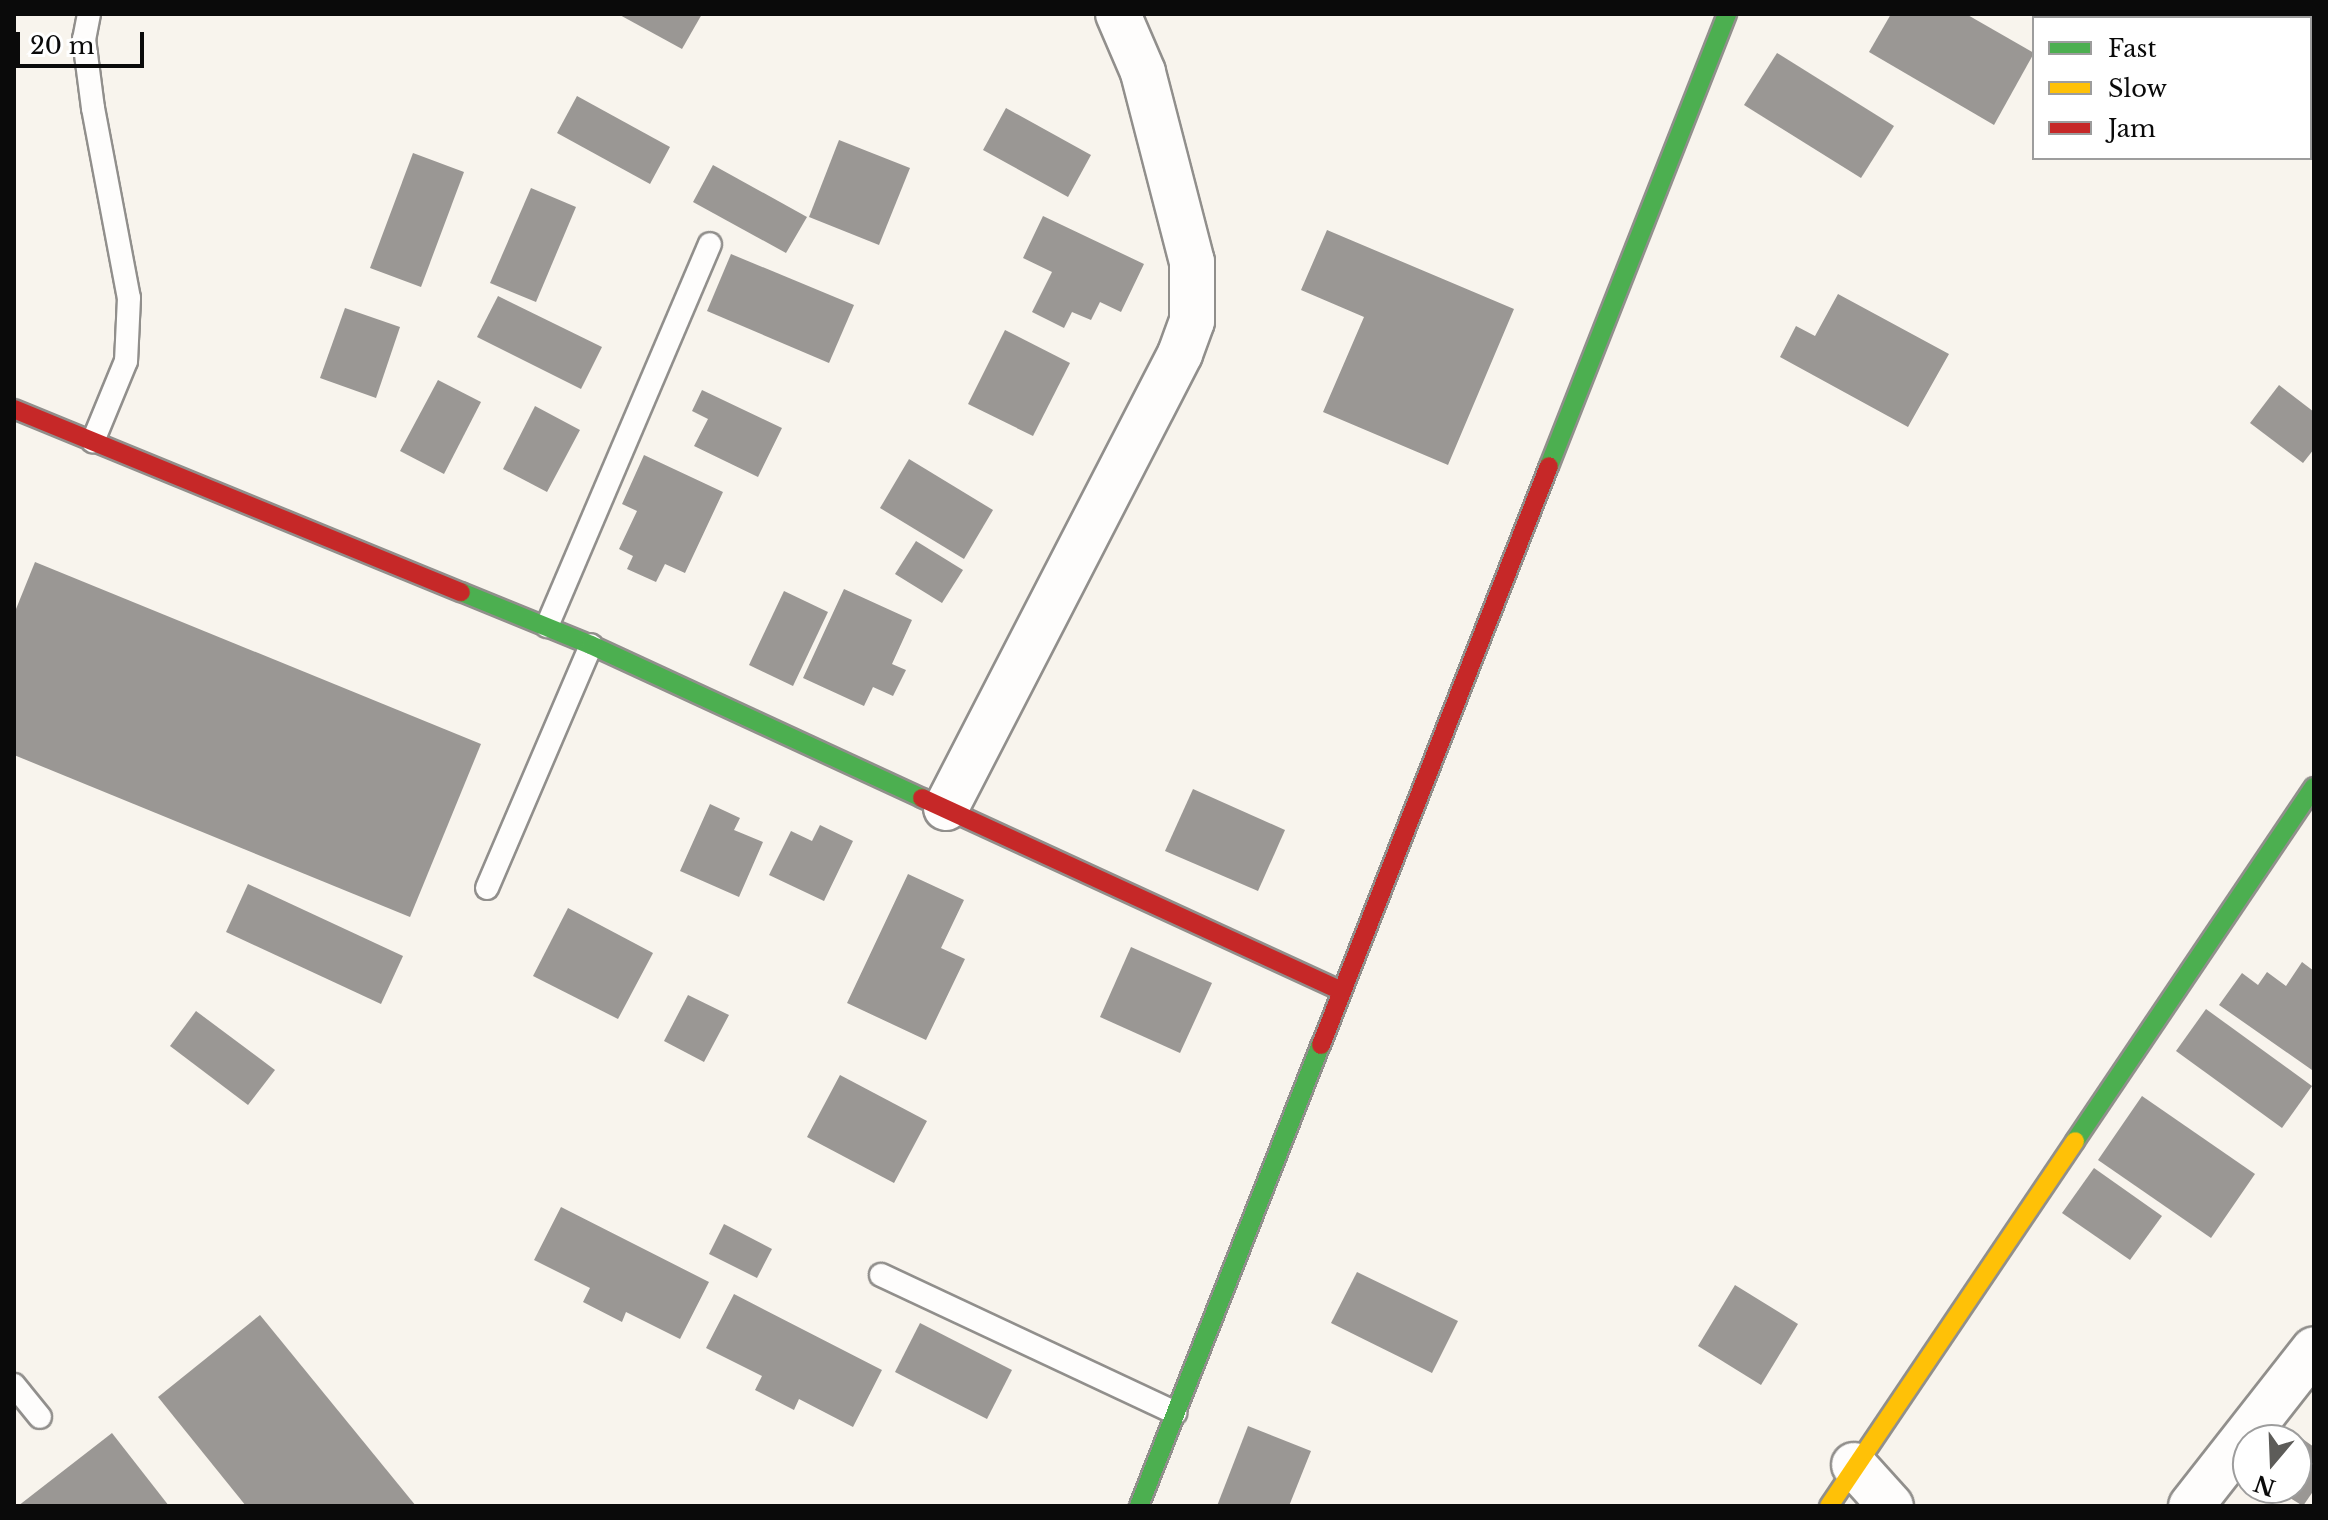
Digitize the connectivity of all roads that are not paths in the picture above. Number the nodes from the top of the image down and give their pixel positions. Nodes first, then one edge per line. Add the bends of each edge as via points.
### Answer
1 (89, 14) edge
2 (1118, 14) edge
3 (1727, 14) edge
4 (710, 244) dead end
5 (14, 409) edge
6 (93, 441) junction
7 (547, 626) junction
8 (591, 645) junction
9 (2314, 787) edge
10 (946, 808) junction
11 (487, 888) dead end
12 (1340, 990) junction
13 (881, 1275) dead end
14 (2314, 1349) edge
15 (14, 1385) edge
16 (1175, 1413) junction
17 (40, 1417) dead end
18 (1854, 1465) junction
19 (1139, 1506) edge
20 (1829, 1506) edge
21 (1891, 1506) edge
22 (2191, 1506) edge

1 - 6 lane via 84,39 91,94 129,298 126,361
2 - 10 street via 1143,72 1192,262 1192,321 1180,354
3 - 12 street
4 - 7 lane
5 - 6 street
6 - 7 street
7 - 8 street
8 - 10 street
8 - 11 lane
9 - 18 street
10 - 12 street
12 - 16 street
13 - 16 lane
14 - 22 street
15 - 17 lane
16 - 19 street
18 - 20 street
18 - 21 street

